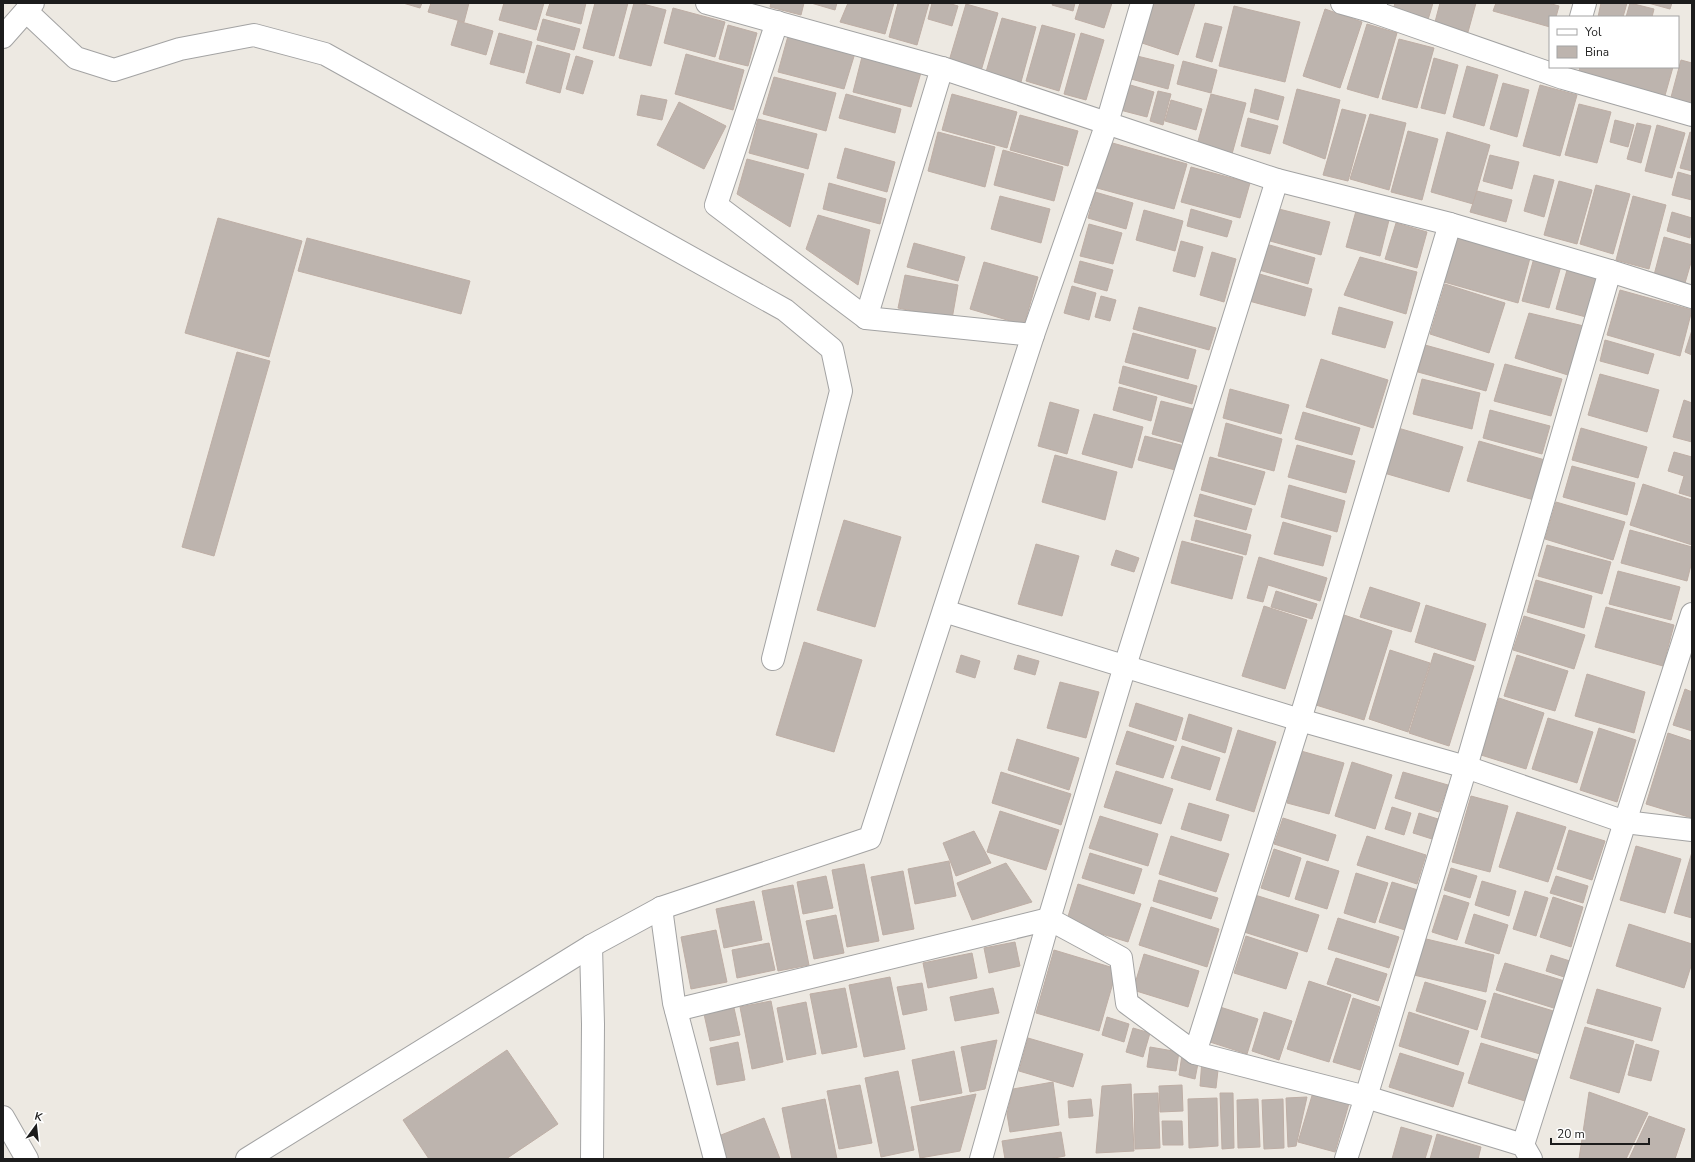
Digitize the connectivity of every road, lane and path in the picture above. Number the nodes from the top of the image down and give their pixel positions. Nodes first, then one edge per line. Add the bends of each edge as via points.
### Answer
1 (707, 3) edge
2 (1142, 3) edge
3 (1342, 3) edge
4 (1585, 3) edge
5 (30, 7) edge
6 (1375, 7) edge
7 (1581, 16) edge
8 (777, 22) junction
9 (3, 37) edge
10 (1549, 67) edge
11 (942, 68) junction
12 (1551, 68) edge
13 (1565, 73) edge
14 (1692, 115) edge
15 (1108, 123) junction
16 (1277, 180) junction
17 (1450, 224) junction
18 (1610, 270) junction
19 (1692, 297) edge
20 (866, 318) junction
21 (1033, 335) junction
22 (944, 611) junction
23 (1692, 614) edge
24 (773, 658) dead end
25 (1125, 666) junction
26 (1300, 720) junction
27 (1466, 767) junction
28 (1625, 822) junction
29 (1692, 830) edge
30 (660, 908) junction
31 (1048, 919) junction
32 (591, 946) junction
33 (676, 1010) junction
34 (1195, 1053) junction
35 (1366, 1097) junction
36 (3, 1117) edge
37 (1527, 1152) edge
38 (27, 1159) edge
39 (247, 1159) edge
40 (592, 1159) edge
41 (715, 1159) edge
42 (981, 1159) edge
43 (1346, 1159) edge

1 - 8 street
2 - 15 street
3 - 6 street
4 - 7 street
5 - 9 street
5 - 24 street via 76,58 114,70 180,49 254,35 325,54 785,310 832,348 841,391
6 - 10 street
8 - 11 street
8 - 20 street via 716,205
11 - 15 street
11 - 20 street
12 - 13 street
13 - 14 street
15 - 16 street
15 - 21 street
16 - 17 street
16 - 25 street
17 - 18 street
17 - 26 street
18 - 19 street
18 - 27 street
20 - 21 street
21 - 22 street
22 - 25 street
22 - 30 street via 870,838
23 - 28 street
25 - 26 street
25 - 31 street
26 - 27 street
26 - 34 street
27 - 28 street
27 - 35 street
28 - 29 street
28 - 37 street
30 - 32 street
30 - 33 street
31 - 33 street
31 - 34 street via 1121,958 1127,1004
31 - 42 street
32 - 39 street
32 - 40 street
33 - 41 street
34 - 35 street
35 - 37 street
35 - 43 street
36 - 38 street

